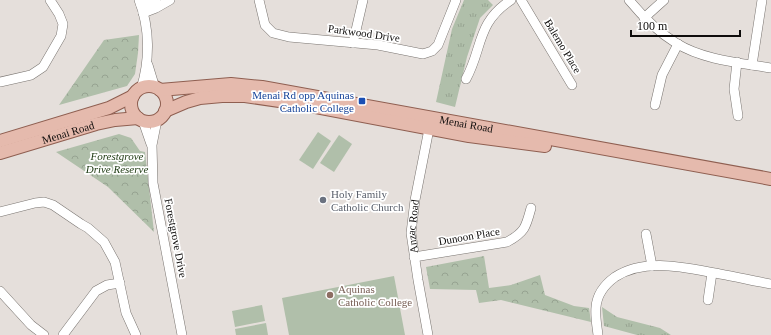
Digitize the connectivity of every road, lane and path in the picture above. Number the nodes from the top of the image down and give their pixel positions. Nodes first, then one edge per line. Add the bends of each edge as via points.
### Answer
1 (50, 0) edge
2 (156, 0) edge
3 (170, 0) edge
4 (259, 0) edge
5 (364, 0) edge
6 (456, 0) edge
7 (511, 0) edge
8 (521, 0) edge
9 (629, 0) edge
10 (664, 0) edge
11 (762, 0) edge
12 (141, 6) edge
13 (644, 18) junction
14 (353, 43) junction
15 (678, 44) junction
16 (147, 61) junction
17 (737, 62) junction
18 (752, 65) junction
19 (771, 68) edge
20 (466, 80) dead end
21 (0, 82) edge
22 (572, 84) dead end
23 (158, 89) junction
24 (137, 93) junction
25 (655, 105) dead end
26 (166, 111) junction
27 (738, 116) dead end
28 (140, 120) junction
29 (157, 120) junction
30 (430, 123) junction
31 (0, 141) edge
32 (152, 145) junction
33 (0, 153) edge
34 (770, 180) edge
35 (531, 208) dead end
36 (0, 212) edge
37 (646, 234) dead end
38 (414, 258) junction
39 (652, 266) junction
40 (712, 273) junction
41 (120, 283) junction
42 (771, 284) edge
43 (0, 291) edge
44 (708, 300) dead end
45 (44, 335) edge
46 (64, 335) edge
47 (136, 335) edge
48 (182, 335) edge
49 (428, 335) edge
50 (598, 335) edge

1 - 21 street via 63,24 61,36 43,67 31,74
2 - 12 street
3 - 12 street via 156,8
4 - 14 street, Parkwood Drive via 265,25 273,33
5 - 14 street
6 - 14 street, Parkwood Drive via 438,45 432,51 423,54
7 - 20 street via 488,21 473,67
8 - 22 street, Balemo Place
9 - 13 street
10 - 13 street
11 - 18 street
12 - 16 street via 146,33
13 - 15 street
15 - 17 street via 709,57
15 - 25 street via 662,75
16 - 23 street
16 - 24 street
17 - 18 street
17 - 27 street via 734,89
18 - 19 street
23 - 24 main road via 149,86
23 - 26 main road via 164,94
23 - 30 main road, Menai Road via 231,84 262,87
24 - 28 main road via 131,106
24 - 31 main road, Menai Road via 109,108
26 - 29 main road
26 - 30 main road, Menai Road via 200,98 245,96 387,120
28 - 29 main road
28 - 32 street
28 - 33 main road, Menai Road via 120,119 96,124
29 - 32 street
30 - 34 main road, Menai Road
30 - 38 street, Anzac Road via 412,223
32 - 48 street, Forestgrove Drive via 153,183
35 - 38 street, Dunoon Place via 527,224 519,236 507,242
36 - 41 street via 35,203 53,205 104,242 115,262
37 - 39 street
38 - 49 street, Anzac Road
39 - 40 street via 671,266
39 - 50 street via 642,266 620,274 602,289 596,307
40 - 42 street
40 - 44 street
41 - 46 street via 96,290
41 - 47 street via 126,313
43 - 45 street via 31,325

